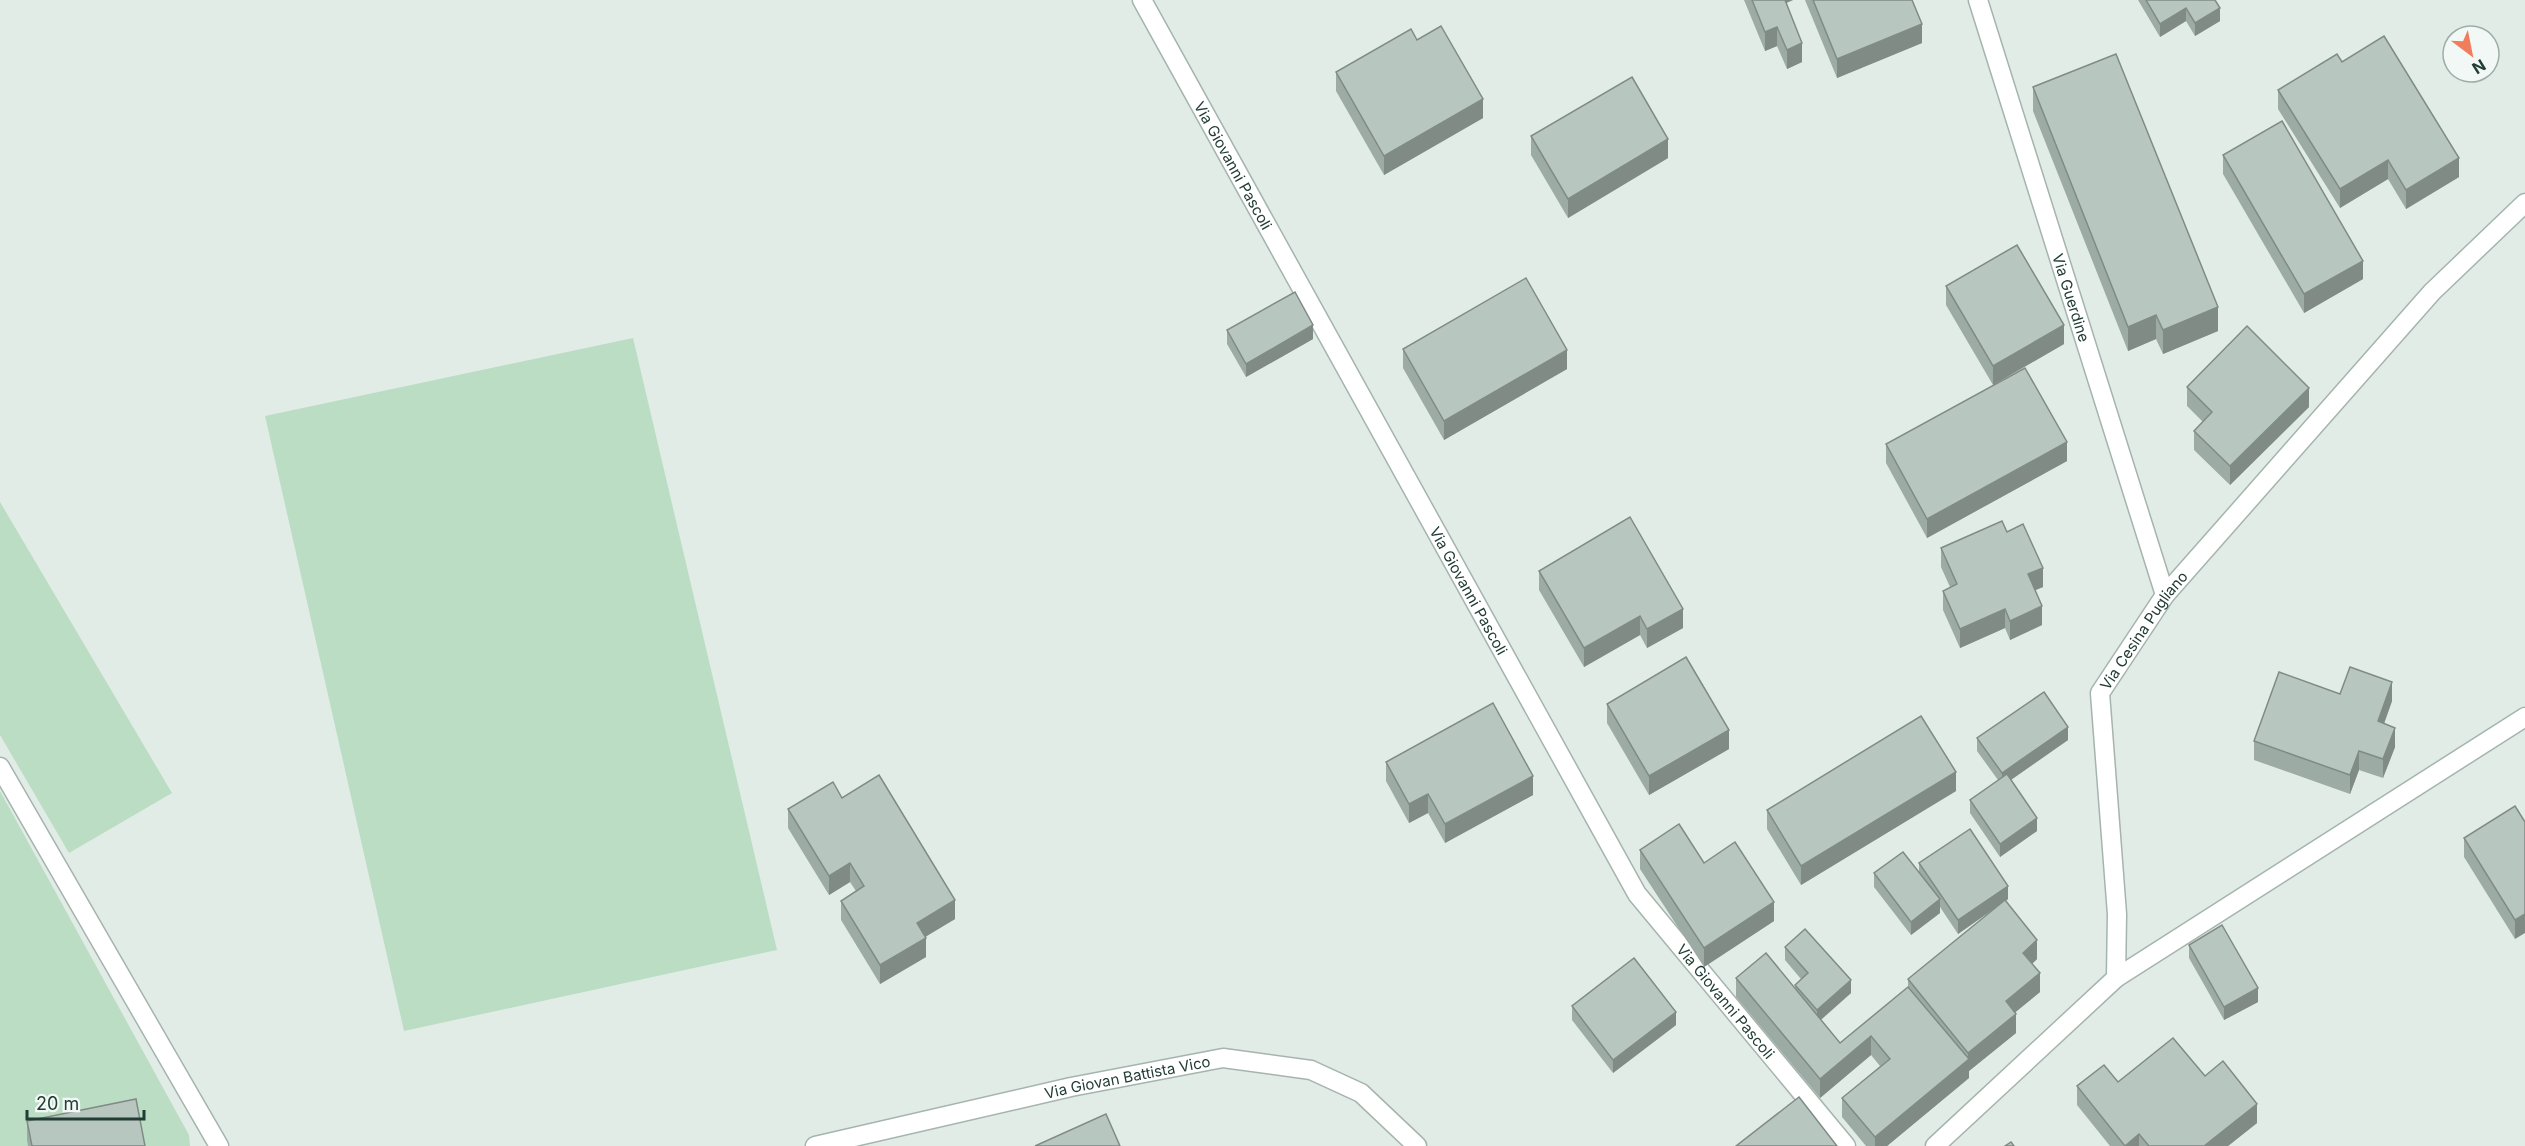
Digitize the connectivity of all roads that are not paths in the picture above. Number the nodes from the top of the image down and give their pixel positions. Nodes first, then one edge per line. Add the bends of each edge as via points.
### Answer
1 (1142, 0) edge
2 (1978, 0) edge
3 (2525, 202) edge
4 (2164, 596) junction
5 (2525, 717) edge
6 (0, 766) edge
7 (2116, 978) junction
8 (219, 1146) edge
9 (815, 1146) edge
10 (1417, 1146) edge
11 (1846, 1146) edge
12 (1935, 1146) edge

1 - 11 street, Via Giovanni Pascoli via 1637,894
2 - 4 street, Via Guerdine
3 - 4 street, Via Cesina Pugliano via 2432,292
4 - 7 street, Via Cesina Pugliano via 2100,693 2117,914
5 - 7 street
6 - 8 street
7 - 12 street
9 - 10 street, Via Giovan Battista Vico via 1071,1087 1223,1058 1311,1070 1331,1079 1361,1093

